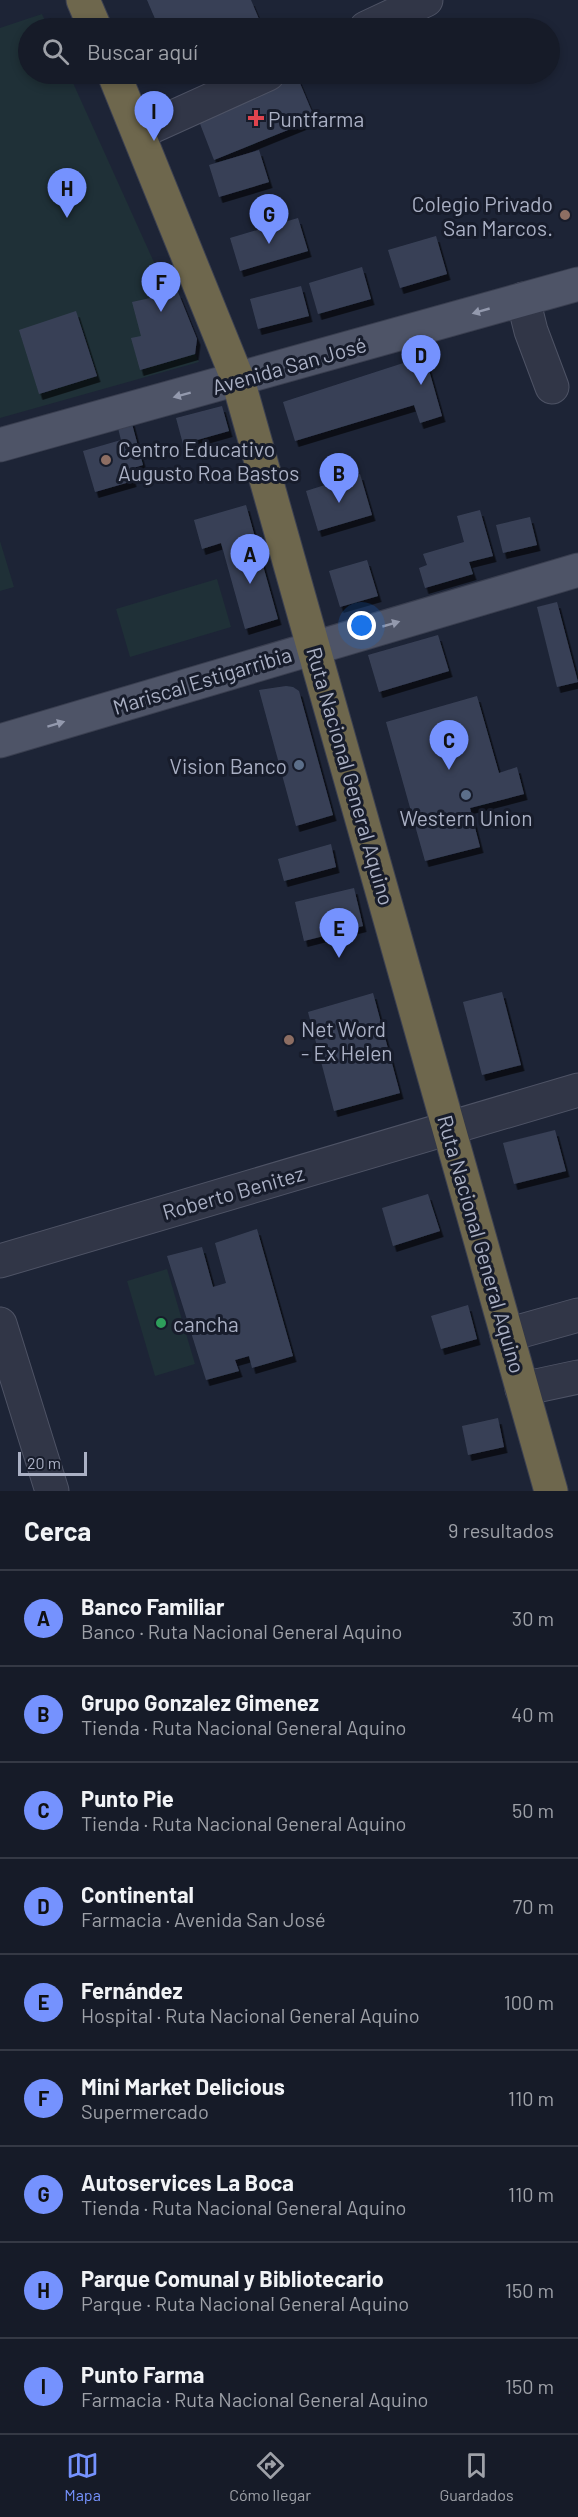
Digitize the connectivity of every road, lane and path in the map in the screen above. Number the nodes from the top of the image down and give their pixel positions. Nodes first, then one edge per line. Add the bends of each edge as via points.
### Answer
1 (82, 0) edge
2 (416, 2) edge
3 (90, 18) edge
4 (385, 18) edge
5 (118, 84) edge
6 (246, 84) edge
7 (140, 132) junction
8 (578, 284) edge
9 (523, 299) junction
10 (238, 380) junction
11 (552, 387) dead end
12 (0, 445) edge
13 (578, 570) edge
14 (315, 646) junction
15 (0, 741) edge
16 (578, 1090) edge
17 (458, 1126) junction
18 (0, 1262) edge
19 (578, 1315) edge
20 (0, 1324) edge
21 (507, 1335) junction
22 (578, 1377) edge
23 (522, 1389) junction
24 (52, 1491) edge
25 (551, 1491) edge

1 - 3 highway
2 - 4 street
5 - 7 highway, Ruta Nacional General Aquino
6 - 7 street
7 - 10 highway, Ruta Nacional General Aquino
8 - 9 main road, Avenida San José
9 -> 10 main road, Avenida San José
9 - 11 street
10 -> 12 main road, Avenida San José
10 - 14 highway, Ruta Nacional General Aquino
14 -> 13 main road, Mariscal Estigarribia
15 -> 14 main road, Mariscal Estigarribia
14 - 17 highway, Ruta Nacional General Aquino
16 - 17 street, Roberto Benitez
17 - 18 street, Roberto Benitez
17 - 21 highway, Ruta Nacional General Aquino
19 - 21 street
20 - 24 street
21 - 23 highway, Ruta Nacional General Aquino
22 - 23 street
23 - 25 highway, Ruta Nacional General Aquino

